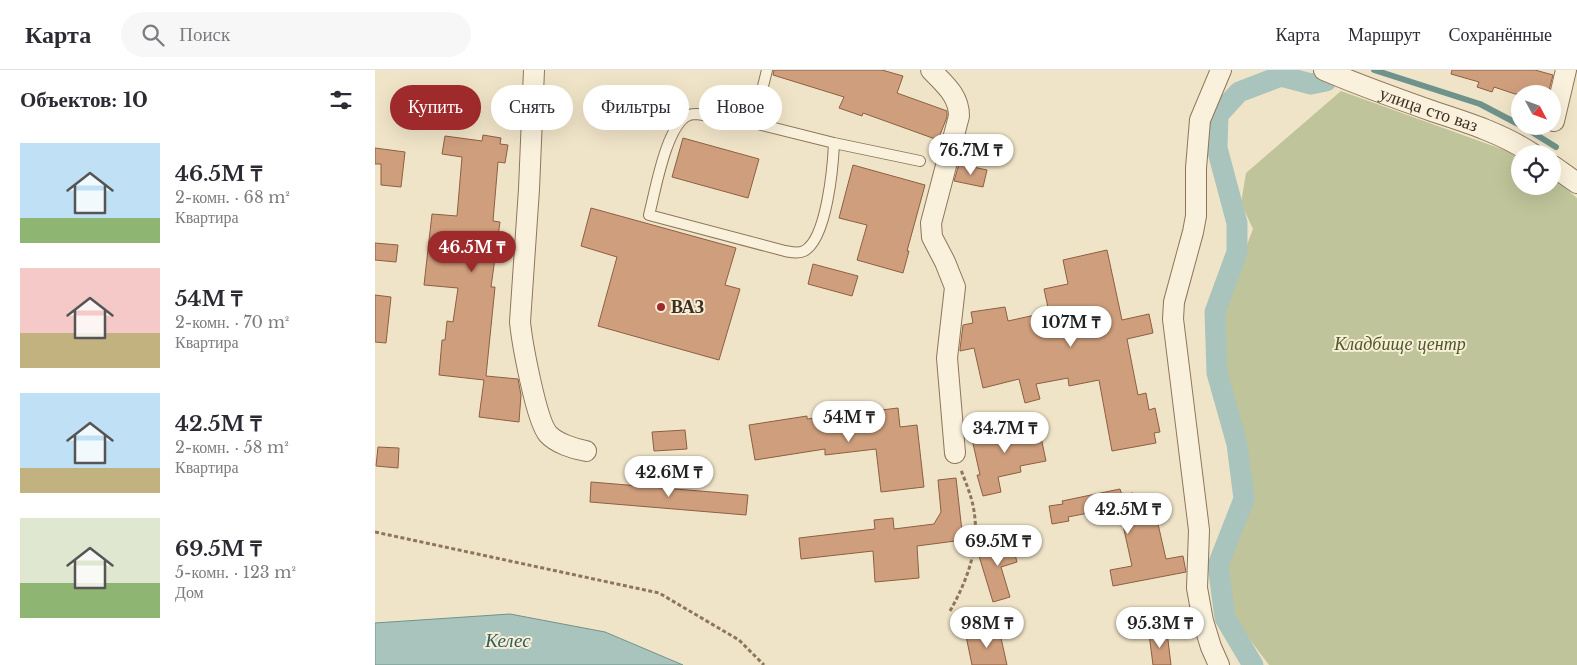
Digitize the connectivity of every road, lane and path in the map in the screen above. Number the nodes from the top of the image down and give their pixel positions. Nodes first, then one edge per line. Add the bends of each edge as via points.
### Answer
1 (534, 70) edge
2 (767, 70) edge
3 (931, 70) edge
4 (1221, 70) edge
5 (1325, 70) edge
6 (1566, 70) edge
7 (763, 85) edge
8 (1561, 91) edge
9 (699, 114) edge
10 (782, 130) edge
11 (834, 143) junction
12 (1518, 145) edge
13 (920, 161) dead end
14 (1561, 172) edge
15 (1577, 183) edge
16 (586, 451) dead end
17 (955, 453) joint
18 (375, 532) edge
19 (950, 611) dead end
20 (764, 665) edge
21 (1219, 665) edge

1 - 16 street via 521,337 543,426 560,442
2 - 7 lane
3 - 17 street via 952,91 959,109 931,223 932,237 955,287 947,358
4 - 21 street via 1200,120 1196,216 1180,275 1173,319 1199,530 1197,588 1203,621
5 - 12 street, улица сто ваз via 1483,128
6 - 8 street
9 - 11 lane via 688,115 674,130 649,215 785,251 805,250 817,234 827,205
10 - 11 lane
11 - 13 lane
14 - 15 street
17 - 19 path via 974,511 975,549 961,593
18 - 20 path via 659,593 739,640

